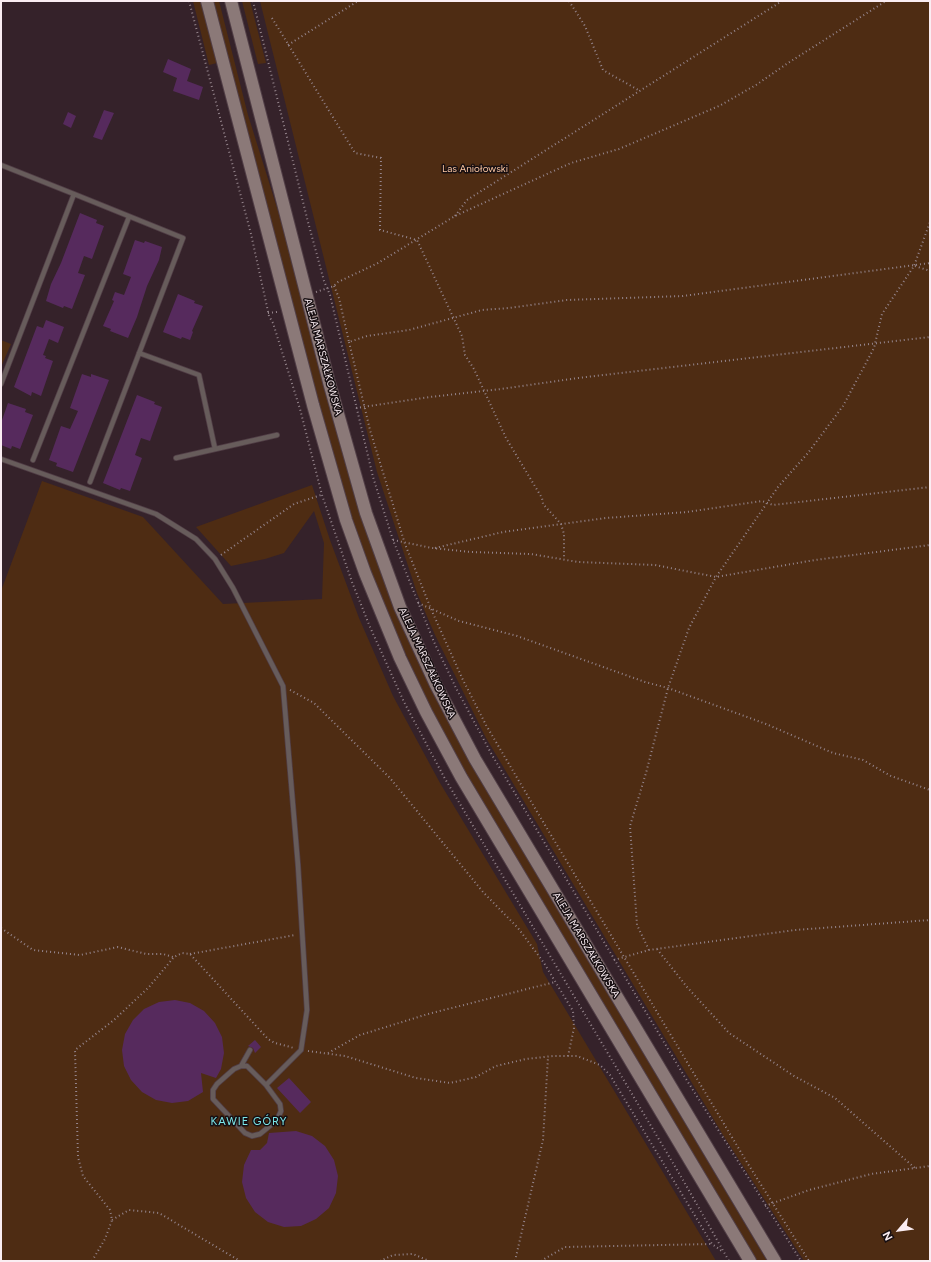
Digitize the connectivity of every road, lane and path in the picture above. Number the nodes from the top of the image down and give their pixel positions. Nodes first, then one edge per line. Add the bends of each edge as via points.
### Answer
1 (189, 1) edge
2 (207, 1) edge
3 (231, 1) edge
4 (253, 1) edge
5 (358, 1) edge
6 (569, 1) edge
7 (782, 1) edge
8 (886, 1) edge
9 (272, 18) dead end
10 (288, 45) junction
11 (640, 91) junction
12 (1, 165) edge
13 (74, 194) junction
14 (455, 216) junction
15 (129, 217) junction
16 (930, 222) edge
17 (417, 240) junction
18 (930, 263) edge
19 (914, 266) junction
20 (930, 271) edge
21 (334, 286) junction
22 (327, 289) junction
23 (316, 292) dead end
24 (280, 311) dead end
25 (454, 318) junction
26 (930, 337) edge
27 (349, 342) junction
28 (875, 345) junction
29 (139, 353) junction
30 (1, 384) edge
31 (484, 391) junction
32 (364, 407) junction
33 (356, 408) junction
34 (277, 435) dead end
35 (215, 449) junction
36 (176, 458) dead end
37 (1, 459) edge
38 (33, 460) dead end
39 (90, 482) dead end
40 (930, 487) edge
41 (322, 495) dead end
42 (767, 503) junction
43 (561, 524) junction
44 (393, 540) junction
45 (405, 544) junction
46 (930, 545) edge
47 (432, 548) junction
48 (215, 559) junction
49 (564, 559) junction
50 (716, 577) junction
51 (417, 602) junction
52 (431, 609) junction
53 (283, 686) junction
54 (668, 688) junction
55 (930, 790) edge
56 (930, 920) edge
57 (1, 928) edge
58 (302, 934) junction
59 (657, 949) junction
60 (649, 950) junction
61 (190, 954) junction
62 (174, 957) junction
63 (623, 958) junction
64 (614, 960) junction
65 (556, 982) junction
66 (250, 1050) dead end
67 (301, 1050) junction
68 (327, 1053) junction
69 (568, 1056) junction
70 (548, 1057) junction
71 (240, 1066) junction
72 (266, 1085) junction
73 (930, 1166) edge
74 (916, 1169) junction
75 (773, 1203) junction
76 (765, 1206) junction
77 (112, 1220) junction
78 (712, 1244) junction
79 (724, 1252) dead end
80 (92, 1261) edge
81 (240, 1261) edge
82 (380, 1261) edge
83 (429, 1261) edge
84 (515, 1261) edge
85 (541, 1261) edge
86 (750, 1261) edge
87 (775, 1261) edge
88 (801, 1261) edge
89 (810, 1261) edge

1 - 24 path via 251,234 268,313
2 - 86 main road, ALEJA MARSZAŁKOWSKA via 346,520 400,658 461,777
3 - 87 main road, ALEJA MARSZAŁKOWSKA via 329,382 366,513 400,607 436,685 475,759
4 - 22 path
5 - 10 path
6 - 11 path via 585,26 603,70
7 - 11 path
8 - 14 path via 719,106 619,149 572,163
9 - 10 path
10 - 17 path via 355,153 381,158 380,230
11 - 14 path via 467,200
12 - 13 lane
13 - 15 lane
13 - 30 lane
14 - 17 path
15 - 29 lane via 183,238
15 - 38 lane
16 - 19 path
17 - 21 path
17 - 25 path
18 - 19 path
19 - 20 path
19 - 25 path via 683,296 567,300 482,310
19 - 28 path via 882,314
21 - 22 path
21 - 27 path
22 - 23 path
22 - 33 path
25 - 27 path
25 - 31 path via 462,336 465,355
26 - 28 path
27 - 32 path
28 - 31 path via 768,355
28 - 42 path via 842,406 808,454
29 - 35 lane via 199,376
29 - 39 lane
31 - 32 path
31 - 43 path via 506,438 542,498 543,504
32 - 33 path
32 - 45 path via 379,465
33 - 44 path via 373,477
34 - 35 lane
35 - 36 lane
37 - 48 lane via 156,514 196,539
40 - 42 path via 773,505
41 - 48 path via 294,504
42 - 43 path via 762,500 687,512
42 - 50 path
43 - 47 path via 503,532
43 - 49 path via 564,534
44 - 45 path
44 - 51 path
45 - 47 path
45 - 52 path
46 - 50 path via 816,560
47 - 49 path via 531,554
48 - 53 lane via 233,588
49 - 50 path via 578,562 655,565
50 - 54 path via 689,628
51 - 52 path
51 - 64 path via 456,688 492,755
52 - 54 path via 460,621 517,636
52 - 63 path via 486,725
53 - 58 lane
53 - 65 path via 314,703 390,778 483,892 518,928
54 - 55 path via 766,724 833,753 863,760 891,776
54 - 60 path via 630,826 637,924
56 - 59 path via 795,930
57 - 62 path via 33,950 80,955 118,947
58 - 61 path
58 - 67 lane via 307,1010
59 - 60 path
59 - 74 path via 729,1033 794,1076 835,1098
60 - 63 path
61 - 62 path via 182,953
61 - 67 path via 268,1039 276,1044
62 - 77 path via 149,987 114,1020 75,1050 78,1157 83,1176 110,1210
63 - 64 path
63 - 75 path
64 - 76 path
65 - 68 path via 428,1014 360,1035
65 - 69 path via 573,1011 574,1028
66 - 71 lane
67 - 68 path
67 - 72 lane
68 - 70 path via 416,1078 450,1083 476,1077 496,1066
69 - 70 path
69 - 78 path via 577,1056 600,1065 610,1075
70 - 84 path via 543,1140
71 - 72 lane via 247,1066
71 - 72 lane via 217,1084 213,1098 244,1134 260,1134 277,1120 281,1112 280,1104
73 - 74 path
74 - 75 path via 871,1174 809,1190
75 - 76 path
75 - 89 path
76 - 88 path
77 - 80 path via 105,1239
77 - 81 path via 129,1210 159,1213
78 - 79 path
78 - 85 path via 565,1247
82 - 83 path via 393,1255 413,1254

